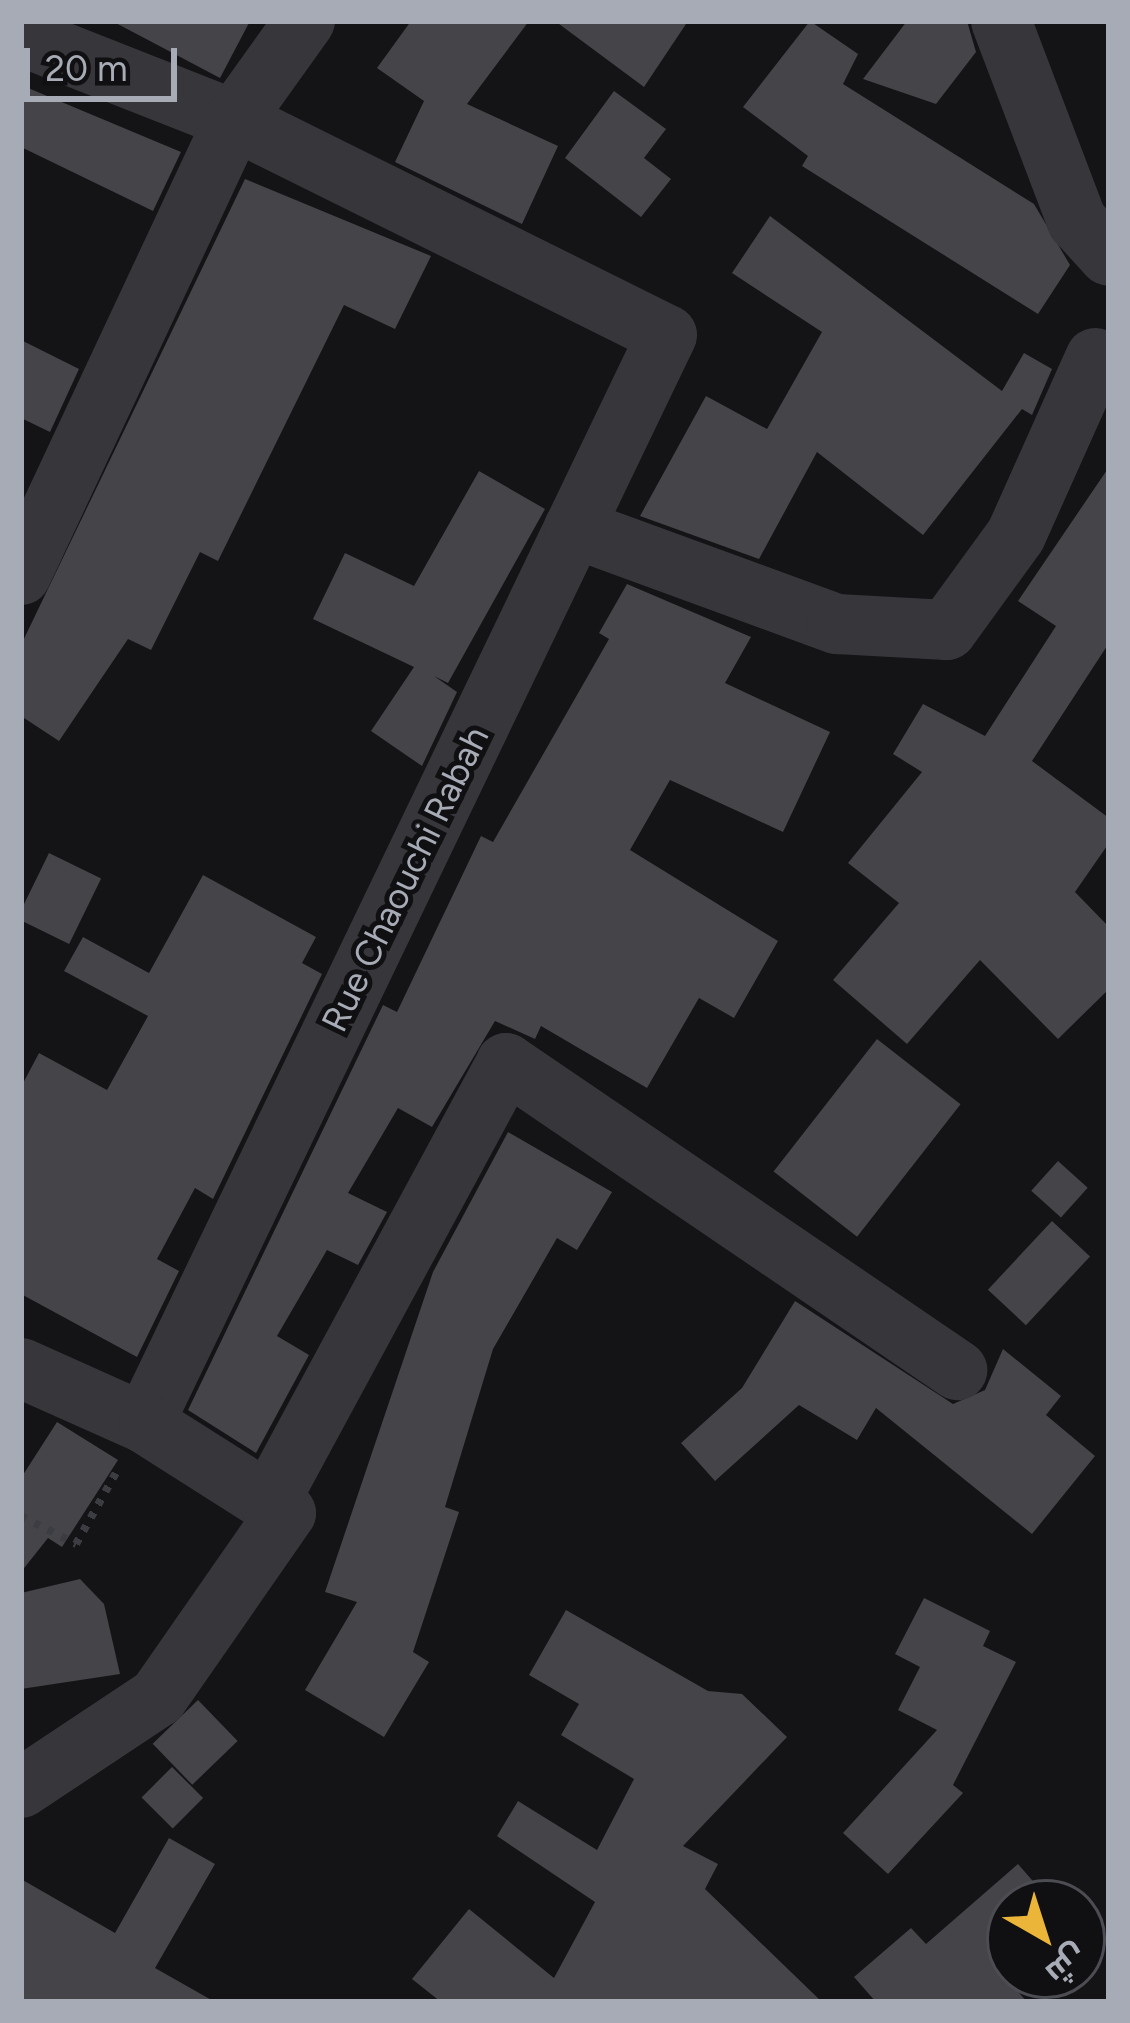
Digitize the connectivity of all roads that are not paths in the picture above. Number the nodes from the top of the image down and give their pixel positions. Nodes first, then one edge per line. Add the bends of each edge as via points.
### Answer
1 (279, 21) edge
2 (305, 21) edge
3 (1000, 21) edge
4 (21, 36) edge
5 (234, 120) junction
6 (1109, 256) edge
7 (1104, 345) edge
8 (574, 528) junction
9 (21, 575) edge
10 (21, 1368) edge
11 (957, 1370) dead end
12 (143, 1423) junction
13 (269, 1502) junction
14 (21, 1788) edge

1 - 5 street
2 - 5 street
3 - 6 street via 1077,220
4 - 5 street
5 - 8 street, Rue Chaouchi Rabah via 667,335
5 - 9 street
7 - 8 street via 1016,535 946,630 837,625
8 - 12 street, Rue Chaouchi Rabah
10 - 12 street
11 - 13 street via 506,1063
12 - 13 street
13 - 14 street via 286,1513 158,1697

